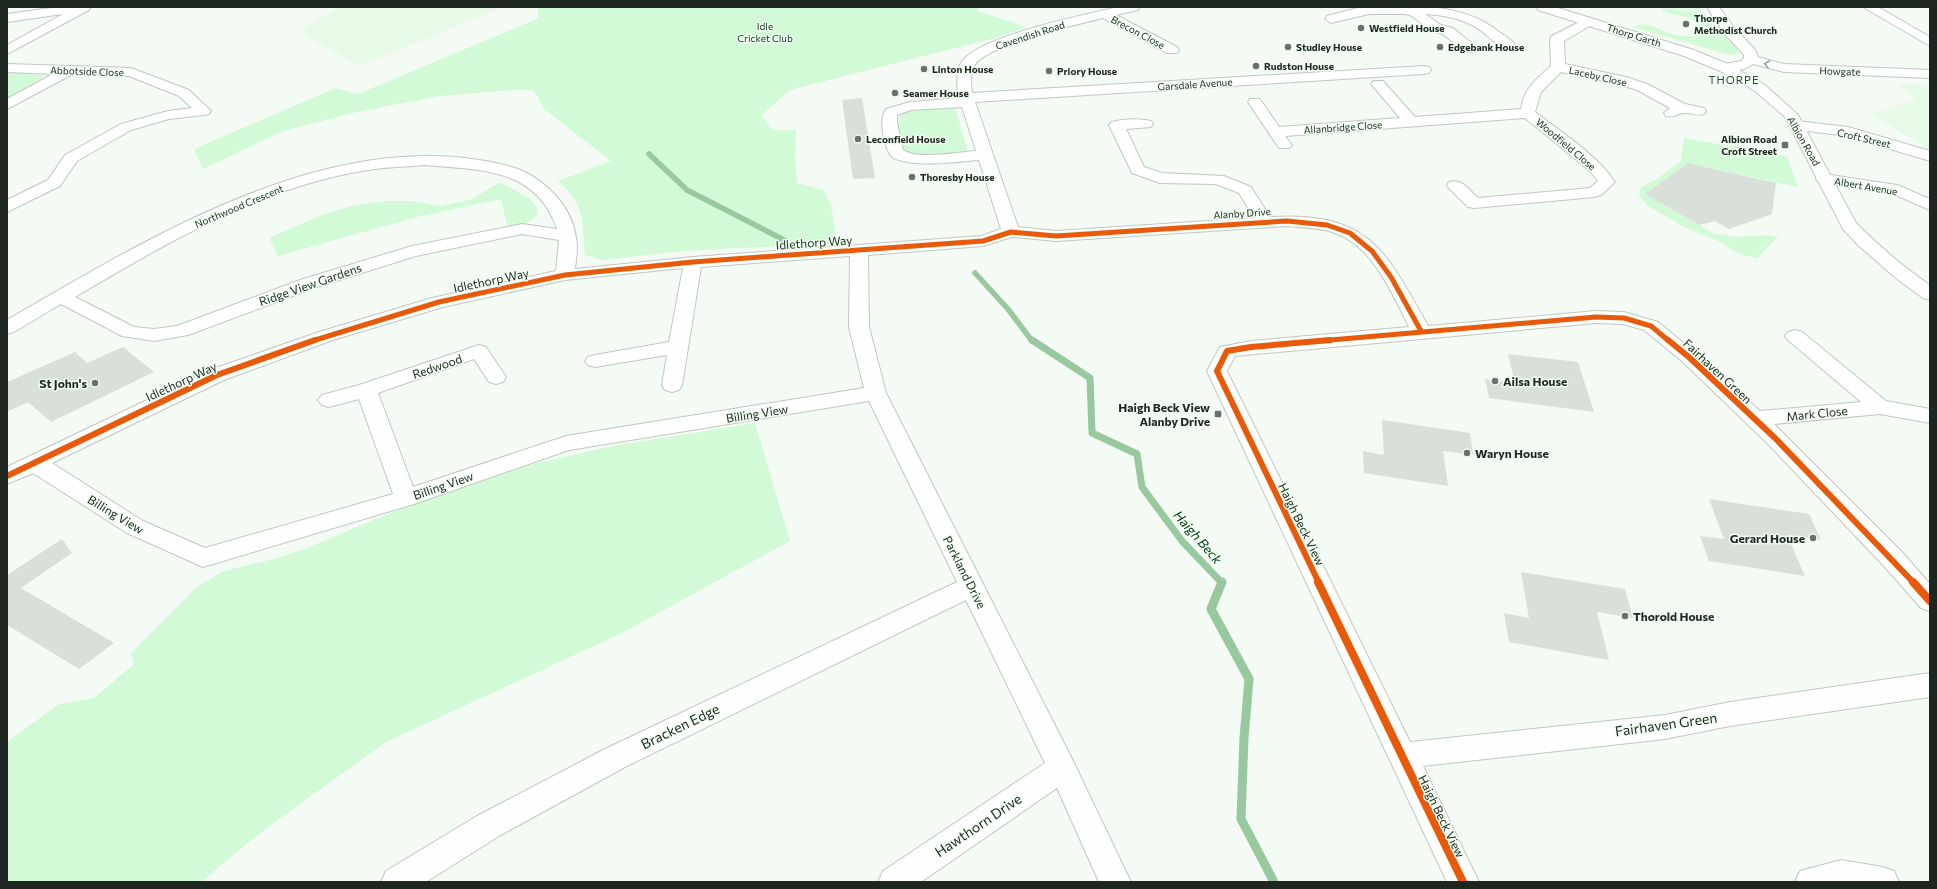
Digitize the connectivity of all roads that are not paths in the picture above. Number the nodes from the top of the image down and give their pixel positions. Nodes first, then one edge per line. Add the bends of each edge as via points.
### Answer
1 (85, 7) edge
2 (1134, 7) edge
3 (1542, 7) edge
4 (1713, 7) edge
5 (1869, 7) edge
6 (1368, 8) edge
7 (1407, 10) junction
8 (1105, 14) junction
9 (7, 18) edge
10 (1331, 19) dead end
11 (1589, 22) junction
12 (1930, 42) edge
13 (1509, 46) dead end
14 (1470, 49) dead end
15 (7, 50) edge
16 (1172, 50) dead end
17 (1750, 59) junction
18 (1558, 67) junction
19 (7, 68) edge
20 (1725, 68) junction
21 (70, 70) junction
22 (1424, 70) dead end
23 (1930, 74) edge
24 (1378, 84) dead end
25 (967, 100) junction
26 (1255, 102) dead end
27 (7, 106) edge
28 (1698, 111) dead end
29 (1528, 113) junction
30 (1411, 122) junction
31 (1146, 124) dead end
32 (1797, 126) junction
33 (1275, 132) junction
34 (1284, 144) dead end
35 (985, 155) junction
36 (1930, 156) edge
37 (1824, 179) junction
38 (1455, 185) dead end
39 (1930, 205) edge
40 (7, 207) edge
41 (1264, 221) junction
42 (1011, 232) junction
43 (568, 236) junction
44 (859, 250) junction
45 (693, 262) junction
46 (565, 275) junction
47 (1930, 294) edge
48 (61, 297) junction
49 (7, 328) edge
50 (1421, 331) junction
51 (1795, 336) dead end
52 (679, 347) junction
53 (595, 361) dead end
54 (496, 377) dead end
55 (672, 385) dead end
56 (366, 390) junction
57 (876, 393) junction
58 (329, 400) dead end
59 (1880, 407) junction
60 (1930, 416) edge
61 (1754, 420) junction
62 (35, 463) junction
63 (7, 476) edge
64 (406, 498) junction
65 (972, 586) junction
66 (1930, 601) edge
67 (1930, 685) edge
68 (1401, 756) junction
69 (1062, 768) junction
70 (397, 882) edge
71 (894, 882) edge
72 (1115, 882) edge
73 (1463, 882) edge
74 (1811, 882) edge
75 (1883, 882) edge

1 - 9 street
1 - 15 street
2 - 8 street, Cavendish Road
3 - 11 street, Thorp Garth
4 - 17 street via 1728,29 1751,54
5 - 12 street
6 - 7 street
6 - 10 street
7 - 13 street via 1450,13 1466,18 1477,22
7 - 14 street via 1416,13 1436,28 1448,31
8 - 16 street, Brecon Close
8 - 25 street, Cavendish Road via 1038,30 979,53 967,65 964,85
11 - 18 street via 1557,38
11 - 20 street, Thorp Garth via 1652,40
17 - 20 street via 1745,64
23 -> 17 street, Howgate via 1784,68
18 - 28 street, Laceby Close via 1621,80 1642,87 1676,110
18 - 29 street, Woodfield Close via 1529,98
19 - 21 street, Abbotside Close
20 - 32 street, Albion Road via 1760,88 1790,115
21 - 27 street
21 - 40 street, Abbotside Close via 131,72 184,93 204,111 168,114 126,127 71,158 54,183
22 - 25 street, Garsdale Avenue
24 - 30 street
25 - 35 street, Cavendish Road
25 - 35 street via 910,106 891,112 888,119 895,150 906,158
26 - 33 street
29 - 30 street, Allanbridge Close
29 - 38 street, Woodfield Close via 1596,168 1607,182 1594,192 1474,203
30 - 33 street, Allanbridge Close
31 - 41 street via 1116,125 1138,170 1160,178 1218,179 1245,190
32 - 36 street, Croft Street via 1861,135
32 - 37 street, Albion Road
33 - 34 street
35 - 42 street, Cavendish Road
37 - 39 street, Albert Avenue via 1897,190
37 - 47 street, Albion Road via 1849,225 1859,236
41 - 42 street, Alanby Drive via 1056,236
41 - 50 street, Alanby Drive via 1322,225 1349,232 1366,244 1397,289
42 - 44 street, Idlethorp Way via 982,241
43 - 46 street, Northwood Crescent
43 - 48 street, Ridge View Gardens via 522,229 412,251 307,284 181,331 154,335 129,332
43 - 48 street, Northwood Crescent via 552,204 531,182 506,170 469,163 392,162 350,168 264,193 145,250
44 - 45 street, Idlethorp Way
44 - 57 street, Parkland Drive via 859,327
45 - 46 street, Idlethorp Way
45 - 52 street
46 - 62 street, Idlethorp Way via 439,302 326,336 217,376
48 - 49 street, Northwood Crescent
50 - 61 street, Fairhaven Green via 1596,317 1624,318 1640,322 1651,326 1690,358
50 - 68 street, Haigh Beck View via 1227,351 1216,371
51 - 59 street, Mark Close
52 - 53 street
52 - 55 street
54 - 56 street, Redwood via 479,351
56 - 58 street, Redwood
56 - 64 street
57 - 64 street, Billing View via 566,442
57 - 65 street, Parkland Drive
59 - 60 street, Mark Close
59 - 61 street, Mark Close
61 - 66 street, Fairhaven Green via 1775,438 1882,548
62 - 63 street, Idlethorp Way
62 - 64 street, Billing View via 135,527 203,558
65 - 69 street, Parkland Drive
65 - 70 street, Bracken Edge via 615,758 488,826
67 - 68 street, Fairhaven Green via 1665,726
68 - 73 street, Haigh Beck View
69 - 71 street, Hawthorn Drive
69 - 72 street, Parkland Drive
74 - 75 street via 1841,875

